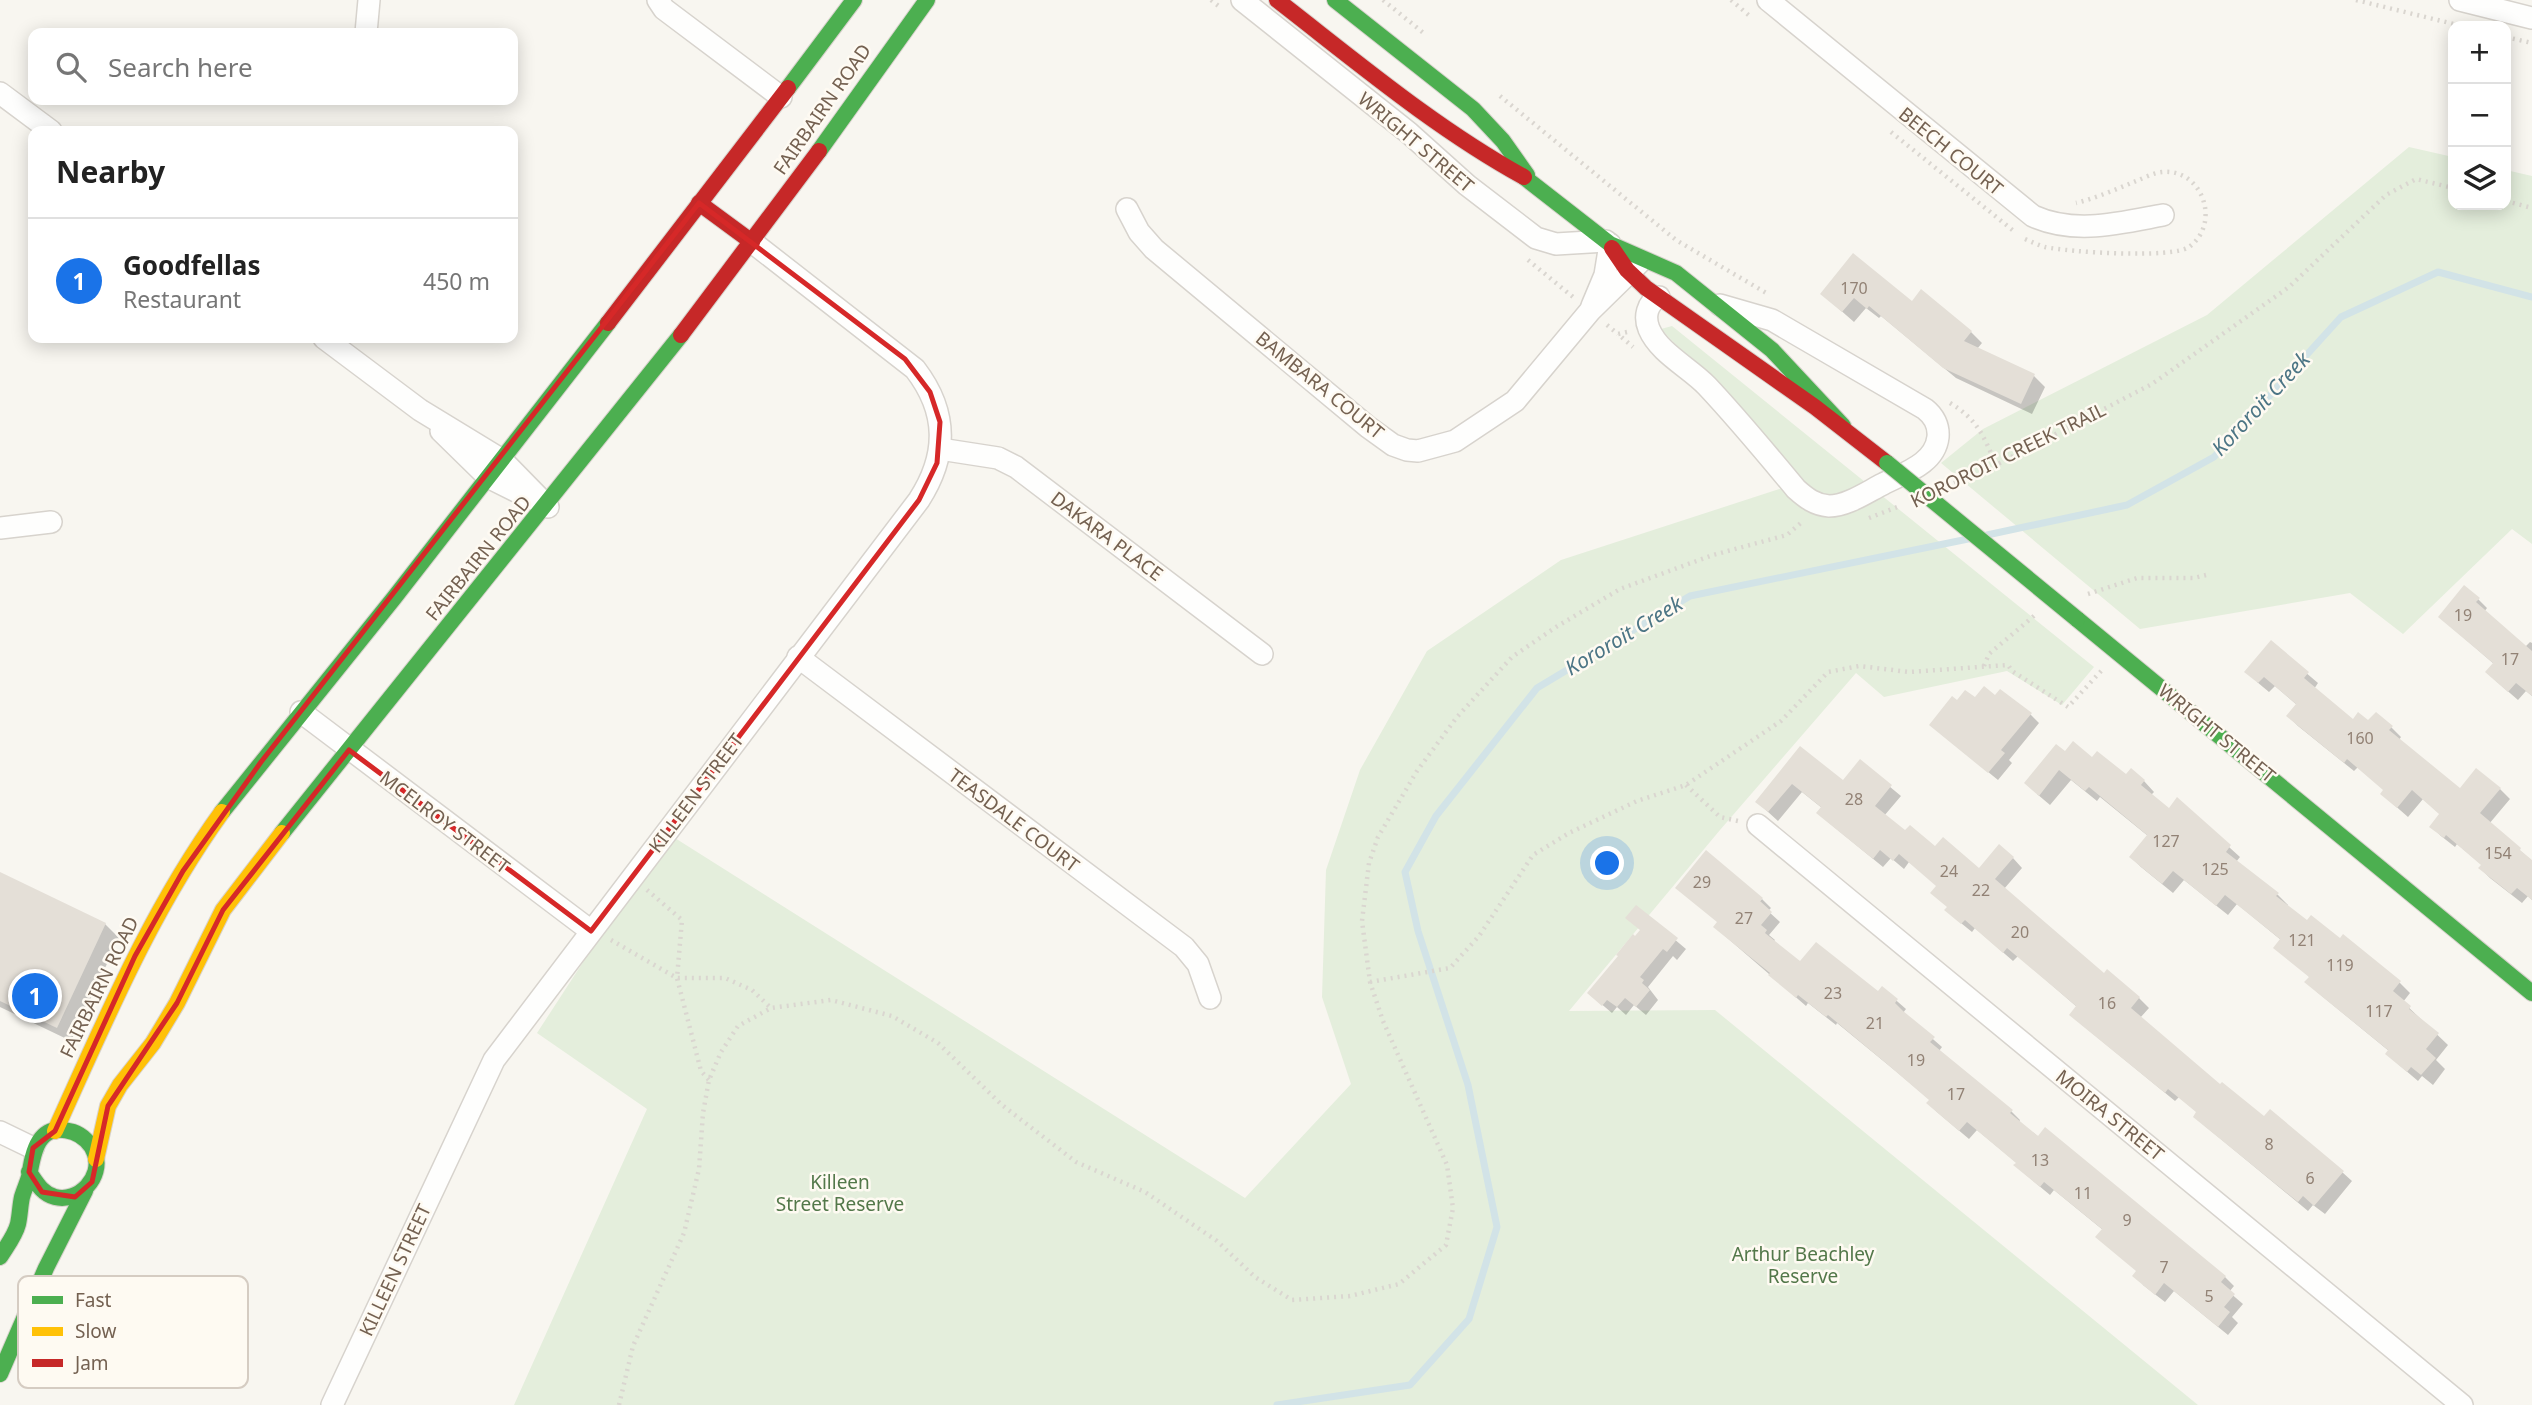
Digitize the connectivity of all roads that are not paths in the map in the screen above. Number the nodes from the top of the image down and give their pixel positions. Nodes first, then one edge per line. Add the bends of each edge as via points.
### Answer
1 (369, 0) edge
2 (658, 0) edge
3 (854, 0) edge
4 (927, 0) edge
5 (1242, 0) edge
6 (1277, 0) edge
7 (1335, 0) edge
8 (1768, 0) edge
9 (2460, 0) edge
10 (2532, 18) edge
11 (366, 28) edge
12 (0, 93) edge
13 (781, 97) junction
14 (44, 126) edge
15 (1531, 181) junction
16 (699, 203) junction
17 (1127, 209) dead end
18 (2163, 215) dead end
19 (752, 242) junction
20 (1608, 243) junction
21 (1636, 266) junction
22 (1659, 297) junction
23 (1715, 304) junction
24 (1590, 312) junction
25 (331, 343) edge
26 (1843, 426) junction
27 (940, 449) junction
28 (495, 469) junction
29 (548, 507) junction
30 (51, 522) dead end
31 (0, 528) edge
32 (1262, 654) dead end
33 (798, 657) junction
34 (301, 712) junction
35 (349, 750) junction
36 (1758, 825) road end
37 (591, 931) junction
38 (2532, 993) edge
39 (1210, 998) dead end
40 (55, 1131) junction
41 (0, 1132) edge
42 (33, 1148) junction
43 (96, 1159) junction
44 (29, 1172) junction
45 (85, 1191) junction
46 (0, 1257) edge
47 (43, 1276) edge
48 (18, 1333) edge
49 (0, 1374) edge
50 (332, 1405) edge
51 (2462, 1405) edge

1 - 11 street
2 - 13 street
3 - 13 street, FAIRBAIRN ROAD
4 - 19 street, FAIRBAIRN ROAD
5 - 20 street, WRIGHT STREET via 1536,238 1556,244
6 - 15 street, WRIGHT STREET via 1451,133
7 - 15 street, WRIGHT STREET via 1473,109
8 - 18 street, BEECH COURT via 2033,216 2083,227
9 - 10 street
12 - 14 street
13 - 16 street, FAIRBAIRN ROAD
15 - 20 street, WRIGHT STREET
16 - 19 street
16 - 28 street, FAIRBAIRN ROAD
17 - 24 street, BAMBARA COURT via 1154,249 1368,427 1407,450 1455,441 1515,401
19 - 27 street, KILLEEN STREET via 915,369 936,406
19 - 29 street, FAIRBAIRN ROAD
20 - 21 street, WRIGHT STREET via 1622,265
20 - 24 street, BAMBARA COURT via 1605,275
21 - 22 street, WRIGHT STREET
21 - 23 street, WRIGHT STREET via 1671,270
21 - 24 street, BAMBARA COURT
22 - 23 street
22 - 23 street, WRIGHT STREET via 1650,304 1647,317 1655,340 1702,381 1797,489 1815,503 1833,506 1847,502 1927,460 1938,432 1933,416 1925,409 1772,320
22 - 26 street, WRIGHT STREET
23 - 26 street, WRIGHT STREET via 1772,350
25 - 28 street
26 - 38 street, WRIGHT STREET, bridge
27 - 32 street, DAKARA PLACE via 998,458 1016,467
27 - 33 street, KILLEEN STREET via 919,500
28 - 29 street
28 - 34 street, FAIRBAIRN ROAD
29 - 35 street, FAIRBAIRN ROAD
30 - 31 street
33 - 37 street, KILLEEN STREET
33 - 39 street, TEASDALE COURT via 1184,947 1198,964
34 - 35 street, MCELROY STREET
34 - 40 street, FAIRBAIRN ROAD via 204,838 161,908
35 - 37 street, MCELROY STREET
35 - 43 street, FAIRBAIRN ROAD via 223,910 177,1003 108,1106
36 - 51 street, MOIRA STREET
37 - 50 street, KILLEEN STREET via 494,1060
40 - 42 street
40 - 43 street via 77,1133 86,1139
41 - 42 street
42 - 44 street
43 - 45 street via 97,1171
44 - 45 street via 42,1192 52,1197 63,1199
44 - 46 street via 18,1226
45 - 47 street
48 - 49 street

